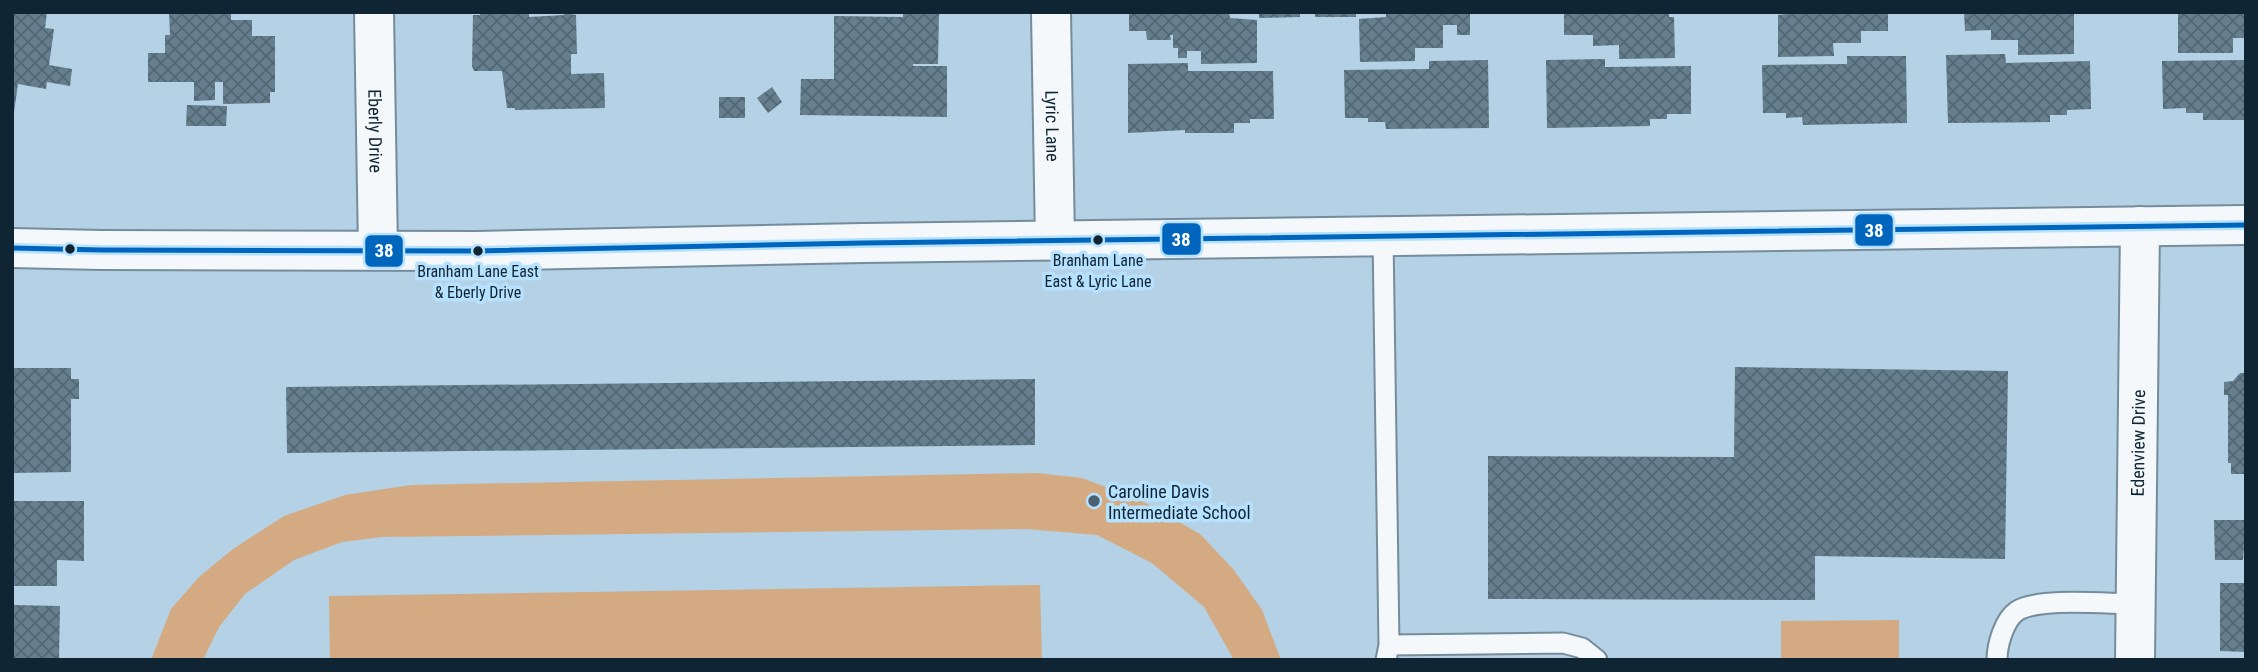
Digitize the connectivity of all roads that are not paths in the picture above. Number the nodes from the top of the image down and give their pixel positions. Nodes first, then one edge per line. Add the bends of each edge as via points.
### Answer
1 (374, 12) edge
2 (1051, 12) edge
3 (2246, 225) edge
4 (2140, 226) junction
5 (1383, 236) junction
6 (1055, 241) junction
7 (12, 248) edge
8 (378, 250) junction
9 (2135, 604) junction
10 (1387, 653) edge
11 (1597, 660) edge
12 (1997, 660) edge
13 (2135, 660) edge

1 - 8 street, Eberly Drive
2 - 6 street, Lyric Lane
3 - 4 street
4 - 5 street
4 - 9 street, Edenview Drive
5 - 6 street
5 - 10 lane
6 - 8 street
7 - 8 street
9 - 12 lane via 2040,604 2016,612 2002,633
9 - 13 street, Edenview Drive
10 - 11 lane via 1563,643 1582,648

